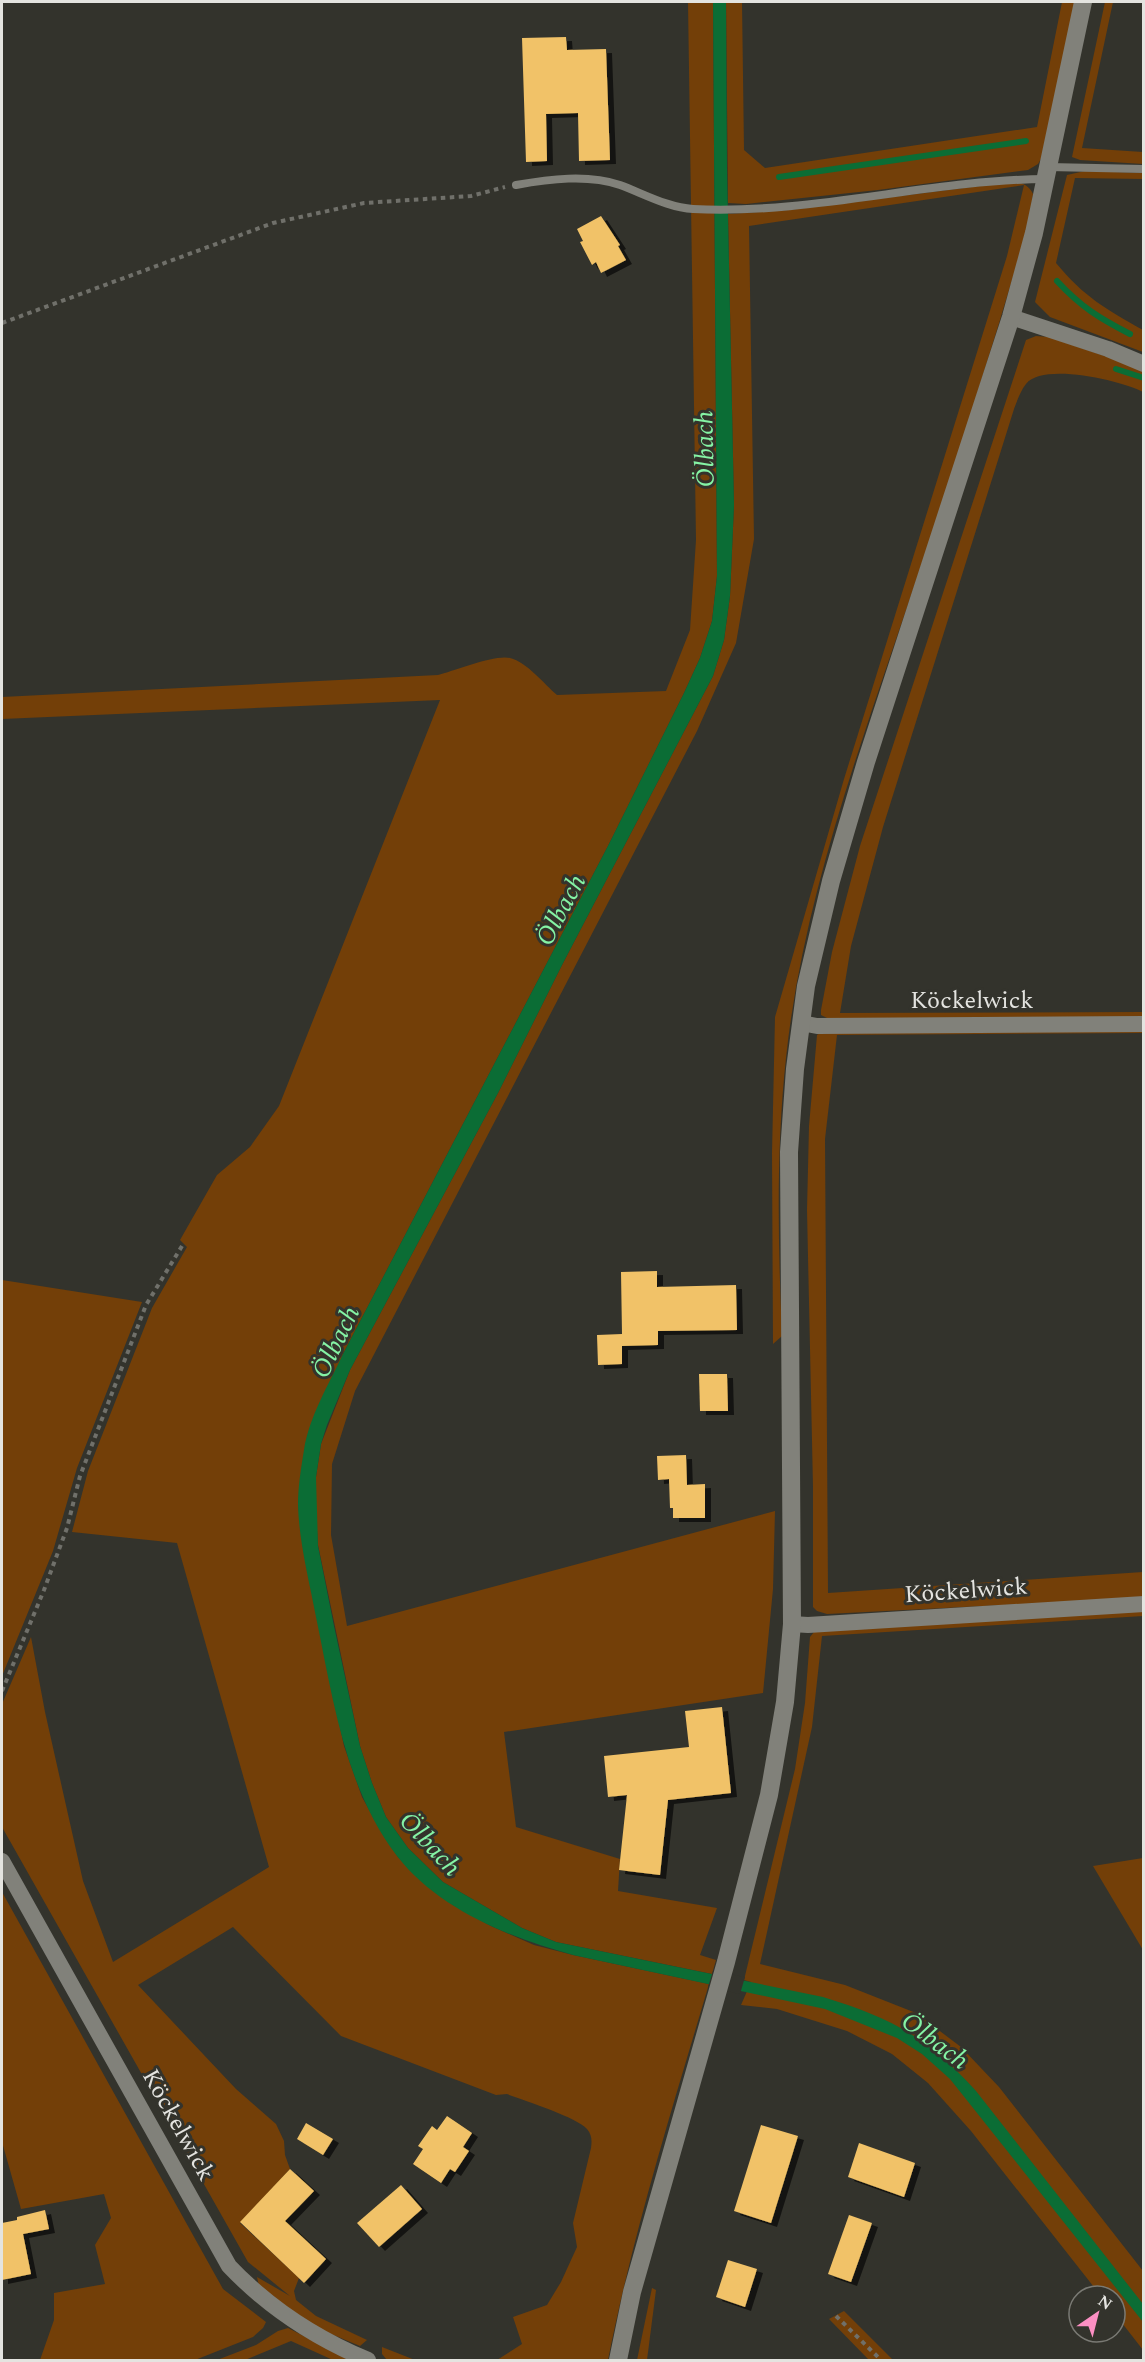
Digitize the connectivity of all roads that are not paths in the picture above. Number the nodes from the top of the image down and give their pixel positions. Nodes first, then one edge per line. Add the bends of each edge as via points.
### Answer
1 (1083, 2) edge
2 (1143, 168) edge
3 (1047, 172) junction
4 (516, 184) road end
5 (1011, 317) junction
6 (1143, 364) edge
7 (801, 1023) junction
8 (1143, 1024) edge
9 (1143, 1604) edge
10 (792, 1624) junction
11 (2, 1861) edge
12 (368, 2361) edge
13 (618, 2361) edge

1 - 3 main road
2 - 3 lane
3 - 4 lane via 806,204 747,208 690,209 596,180 546,179
3 - 5 main road
5 - 6 street
5 - 7 main road via 840,848 806,986
7 - 8 street, Köckelwick
7 - 10 main road via 789,1152
9 - 10 street, Köckelwick
10 - 13 main road via 785,1702 769,1795 632,2292
11 - 12 street, Köckelwick via 229,2266 287,2318

